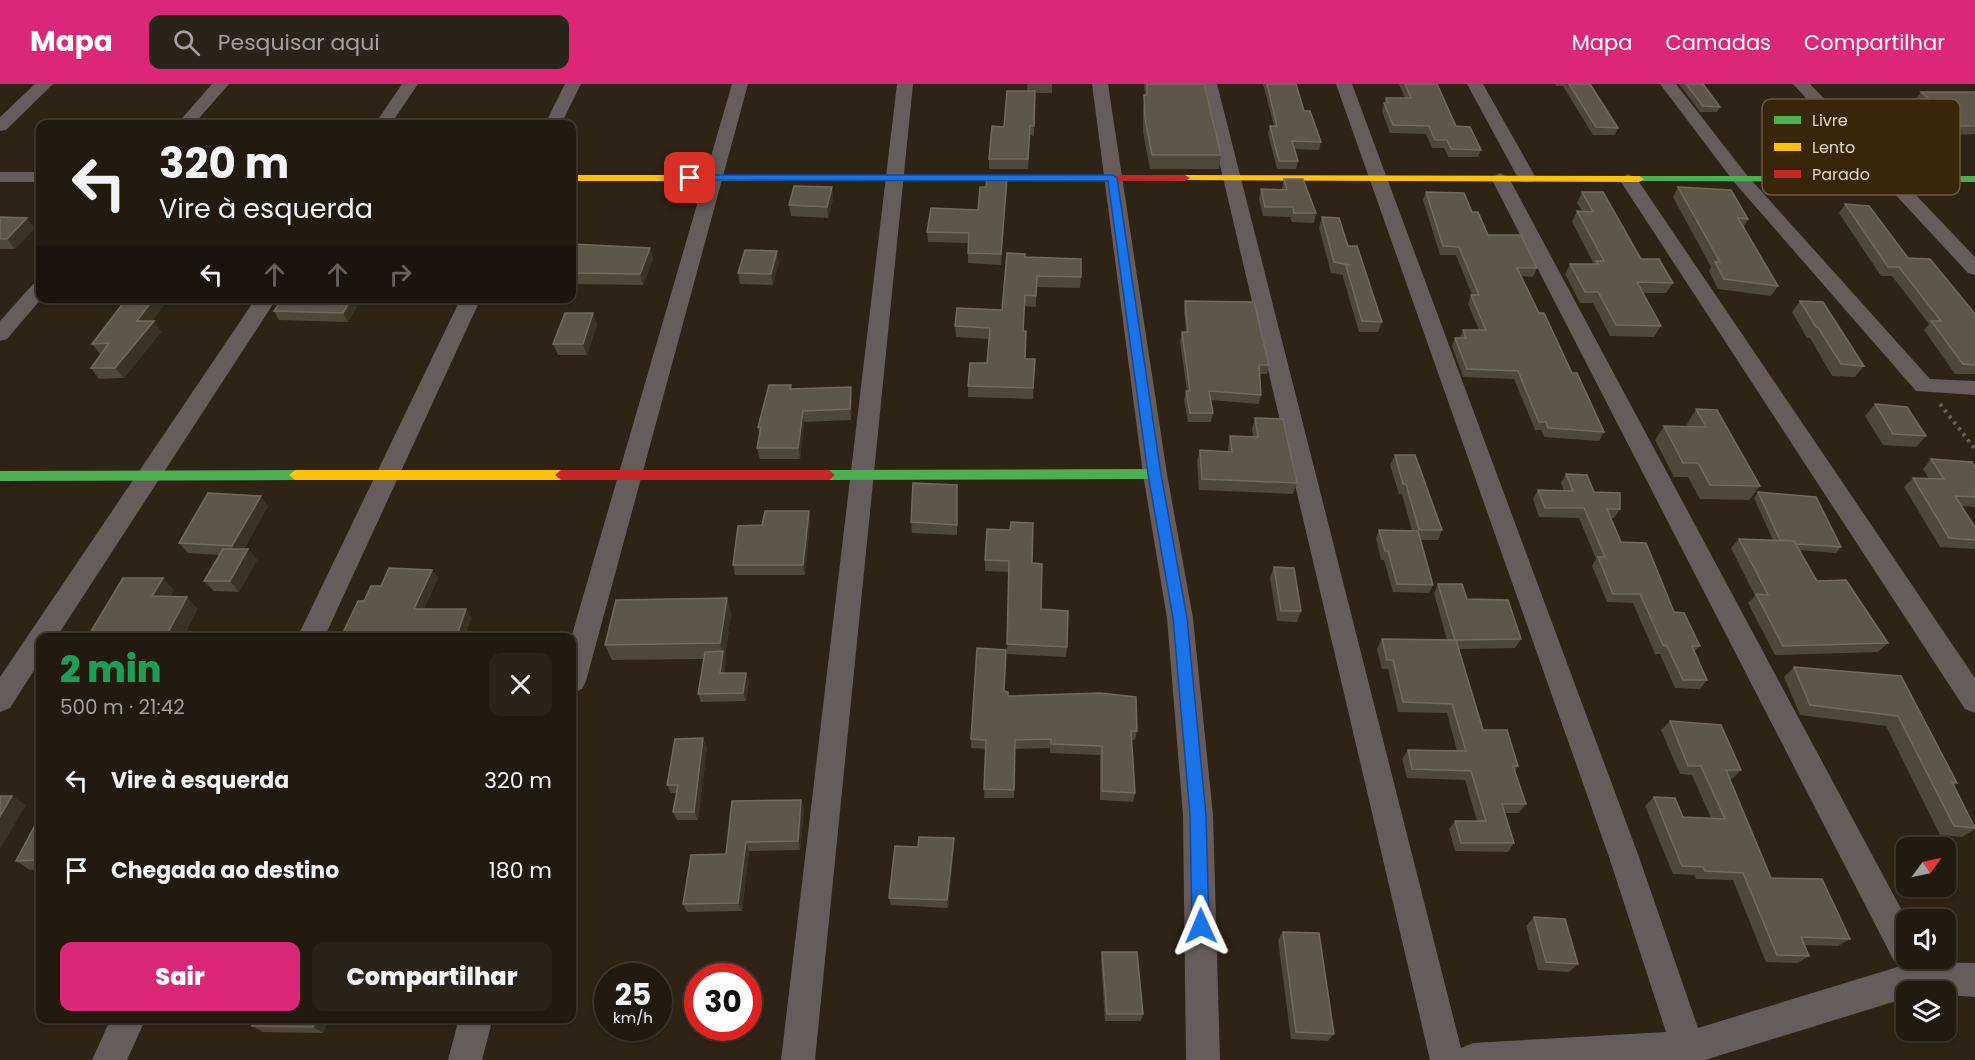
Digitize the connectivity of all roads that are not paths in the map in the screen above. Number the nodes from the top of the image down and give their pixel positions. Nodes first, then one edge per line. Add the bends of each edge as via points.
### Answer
1 (45, 84) edge
2 (221, 84) edge
3 (410, 84) edge
4 (573, 84) edge
5 (740, 84) edge
6 (905, 84) edge
7 (1100, 84) edge
8 (1209, 84) edge
9 (1344, 84) edge
10 (1475, 84) edge
11 (1668, 84) edge
12 (1801, 84) edge
13 (1815, 99) edge
14 (189, 120) edge
15 (385, 120) edge
16 (555, 120) edge
17 (0, 126) edge
18 (0, 177) edge
19 (36, 177) edge
20 (576, 178) edge
21 (713, 178) junction
22 (895, 178) junction
23 (1113, 178) junction
24 (1232, 178) junction
25 (1380, 178) junction
26 (1500, 178) junction
27 (1527, 178) junction
28 (1740, 178) junction
29 (1762, 178) edge
30 (1628, 179) junction
31 (1960, 179) edge
32 (1975, 179) edge
33 (1904, 195) edge
34 (1975, 269) edge
35 (36, 293) edge
36 (264, 303) edge
37 (469, 303) edge
38 (0, 334) edge
39 (1975, 388) edge
40 (862, 474) junction
41 (1155, 474) junction
42 (387, 475) junction
43 (630, 475) junction
44 (0, 476) edge
45 (149, 476) junction
46 (44, 633) edge
47 (311, 633) edge
48 (36, 646) edge
49 (576, 667) edge
50 (0, 700) edge
51 (1975, 701) edge
52 (1896, 930) edge
53 (1896, 968) edge
54 (1937, 969) edge
55 (1975, 980) edge
56 (127, 1023) edge
57 (475, 1023) edge
58 (1688, 1048) junction
59 (109, 1060) edge
60 (465, 1060) edge
61 (798, 1060) edge
62 (1203, 1060) edge
63 (1447, 1060) edge
64 (1473, 1060) edge

1 - 17 street
2 - 14 street
3 - 15 street
4 - 16 street
5 - 21 street
6 - 22 street
7 - 23 street
8 - 24 street
9 - 25 street
10 - 27 street
11 - 28 street
12 - 13 street
18 - 19 street
20 - 21 street
21 - 22 street
21 - 43 street
22 - 23 street
22 - 40 street
23 - 24 street
23 - 41 street
24 - 25 street
24 - 63 street
25 - 26 street
25 - 58 street via 1624,857
26 - 27 street
26 - 52 street
27 - 30 street
28 - 29 street
28 - 30 street
28 - 39 street via 1924,386
30 - 51 street
31 - 32 street
33 - 34 street
35 - 38 street
36 - 45 street
37 - 42 street
40 - 41 street
40 - 43 street
40 - 61 street
41 - 62 street via 1180,618 1198,815
42 - 43 street
42 - 45 street
42 - 47 street
43 - 49 street
44 - 45 street
45 - 46 street
48 - 50 street
53 - 58 street
54 - 55 street
56 - 59 street
57 - 60 street
58 - 64 street

